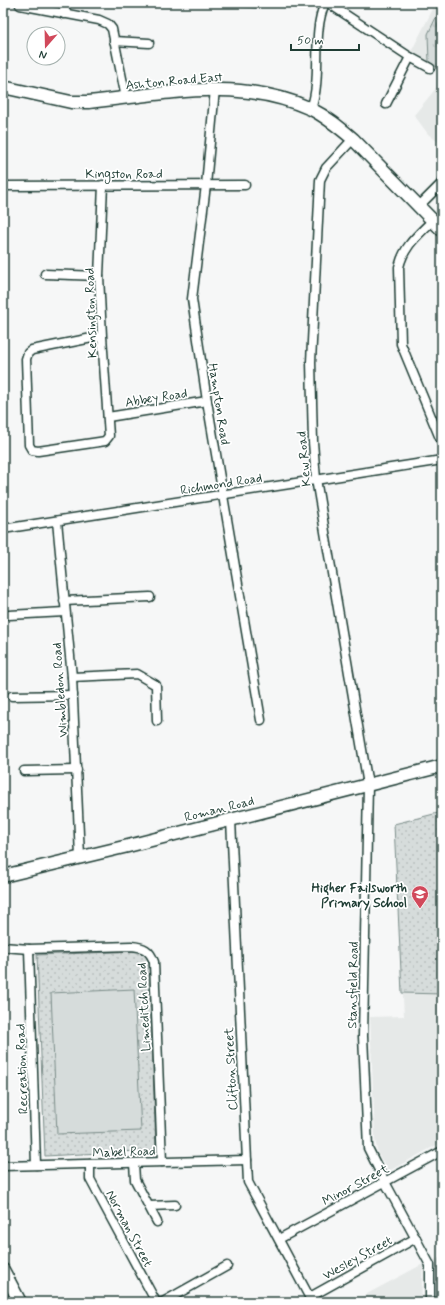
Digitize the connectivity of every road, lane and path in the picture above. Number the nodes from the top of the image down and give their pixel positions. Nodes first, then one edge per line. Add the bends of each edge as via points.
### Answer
1 (66, 3) edge
2 (327, 3) edge
3 (20, 5) dead end
4 (64, 14) junction
5 (114, 42) junction
6 (149, 43) dead end
7 (410, 57) junction
8 (430, 68) dead end
9 (3, 86) edge
10 (215, 89) junction
11 (126, 98) junction
12 (386, 104) dead end
13 (312, 110) junction
14 (353, 139) junction
15 (442, 183) edge
16 (103, 185) junction
17 (206, 185) junction
18 (245, 185) dead end
19 (3, 186) edge
20 (418, 207) junction
21 (432, 221) junction
22 (442, 230) edge
23 (45, 274) dead end
24 (99, 276) junction
25 (102, 336) junction
26 (207, 401) junction
27 (108, 417) junction
28 (442, 444) edge
29 (442, 460) edge
30 (316, 480) junction
31 (223, 495) junction
32 (57, 521) junction
33 (3, 529) edge
34 (150, 597) dead end
35 (64, 601) junction
36 (65, 612) junction
37 (8, 615) dead end
38 (72, 677) junction
39 (73, 695) junction
40 (12, 696) dead end
41 (261, 720) dead end
42 (157, 721) dead end
43 (442, 766) edge
44 (77, 770) junction
45 (24, 771) dead end
46 (368, 785) junction
47 (231, 820) junction
48 (80, 857) junction
49 (3, 876) edge
50 (3, 946) edge
51 (29, 949) junction
52 (442, 1150) edge
53 (247, 1160) junction
54 (162, 1162) junction
55 (134, 1163) junction
56 (90, 1164) junction
57 (36, 1165) junction
58 (3, 1166) edge
59 (385, 1182) junction
60 (175, 1205) dead end
61 (149, 1206) junction
62 (157, 1222) dead end
63 (416, 1238) junction
64 (279, 1239) junction
65 (227, 1266) dead end
66 (3, 1270) edge
67 (311, 1300) edge
68 (20, 1302) edge
69 (156, 1302) edge
70 (163, 1302) edge
71 (430, 1302) edge

1 - 4 street
2 - 7 street
2 - 13 street via 319,21 318,66
3 - 4 street
4 - 5 street via 105,22 112,30
5 - 6 street
5 - 11 street
7 - 8 street
7 - 12 street
9 - 11 street, Ashton Road East via 71,102
10 - 11 street, Ashton Road East
10 - 13 street, Ashton Road East via 261,93
10 - 17 street, Hampton Road
13 - 14 street, Ashton Road East
14 - 20 street, Ashton Road East
14 - 30 street, Kew Road via 323,172 319,188 312,362
15 - 20 street
16 - 17 street, Kingston Road
16 - 19 street, Kingston Road
16 - 24 street, Kensington Road
17 - 18 street, Kingston Road
17 - 26 street, Hampton Road via 192,299
20 - 21 street, Ashton Road East
21 - 22 street, Ashton Road East
21 - 28 street via 411,242 401,258 401,344
23 - 24 street
24 - 25 street, Kensington Road
25 - 27 street, Kensington Road
25 - 27 street, Kensington Road via 32,350 28,354 26,360 29,445 32,450 38,451 99,442 108,438
26 - 27 street, Abbey Road
26 - 31 street, Hampton Road
29 - 30 street, Richmond Road
30 - 31 street, Richmond Road
30 - 46 street, Kew Road
31 - 32 street, Richmond Road
31 - 41 street, Hampton Road
32 - 33 street, Richmond Road
32 - 35 street, Wimbledon Road
34 - 35 street
35 - 36 street, Wimbledon Road
36 - 37 street
36 - 38 street, Wimbledon Road
38 - 39 street, Wimbledon Road
38 - 42 street via 137,674 156,685
39 - 40 street
39 - 44 street, Wimbledon Road
43 - 46 street, Roman Road
44 - 45 street
44 - 48 street, Wimbledon Road
46 - 47 street, Roman Road
46 - 59 street, Stansfield Road via 363,982 366,1112 369,1152
47 - 48 street, Roman Road
47 - 53 street, Clifton Street
48 - 49 street, Roman Road
50 - 51 street, Limeditch Road
51 - 54 street, Limeditch Road via 131,946 146,949 151,954 154,962
51 - 57 street, Recreation Road
52 - 59 street, Minor Street
53 - 54 street, Mabel Road
53 - 64 street, Clifton Street via 248,1182
54 - 55 street, Mabel Road
55 - 56 street, Mabel Road
55 - 61 street via 135,1180
56 - 57 street, Mabel Road
56 - 69 street, Norman Street via 90,1178
57 - 58 street, Mabel Road
59 - 63 street, Stansfield Road
59 - 64 street, Minor Street
60 - 61 street
61 - 62 street
63 - 67 street, Wesley Street
63 - 71 street, Stansfield Road via 430,1265
64 - 67 street, Clifton Street
65 - 70 street
66 - 68 street

